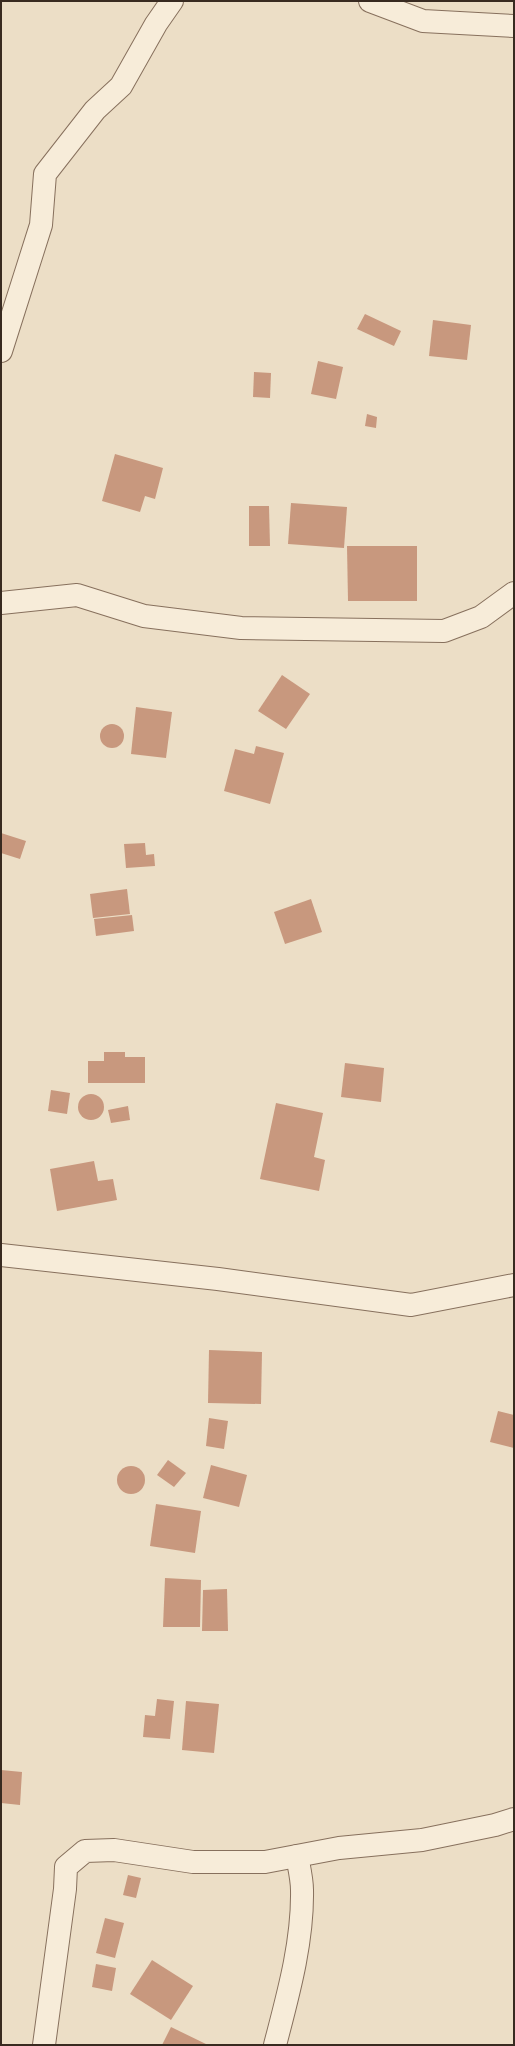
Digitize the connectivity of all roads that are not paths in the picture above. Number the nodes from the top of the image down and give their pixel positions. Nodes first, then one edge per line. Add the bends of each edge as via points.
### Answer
1 (172, 1) edge
2 (370, 1) edge
3 (514, 26) edge
4 (1, 350) edge
5 (514, 592) edge
6 (1, 603) edge
7 (1, 1255) edge
8 (514, 1285) edge
9 (514, 1819) edge
10 (297, 1856) junction
11 (44, 2045) edge
12 (275, 2045) edge

1 - 4 street via 121,86 95,110 45,174 41,225
2 - 3 street via 423,21
5 - 6 street via 481,617 444,631 241,628 144,616 77,595
7 - 8 street via 218,1279 411,1305
9 - 10 street via 422,1840 339,1848
10 - 11 street via 265,1862 193,1862 114,1850 85,1851 66,1867
10 - 12 street via 302,1889 300,1928 292,1979

